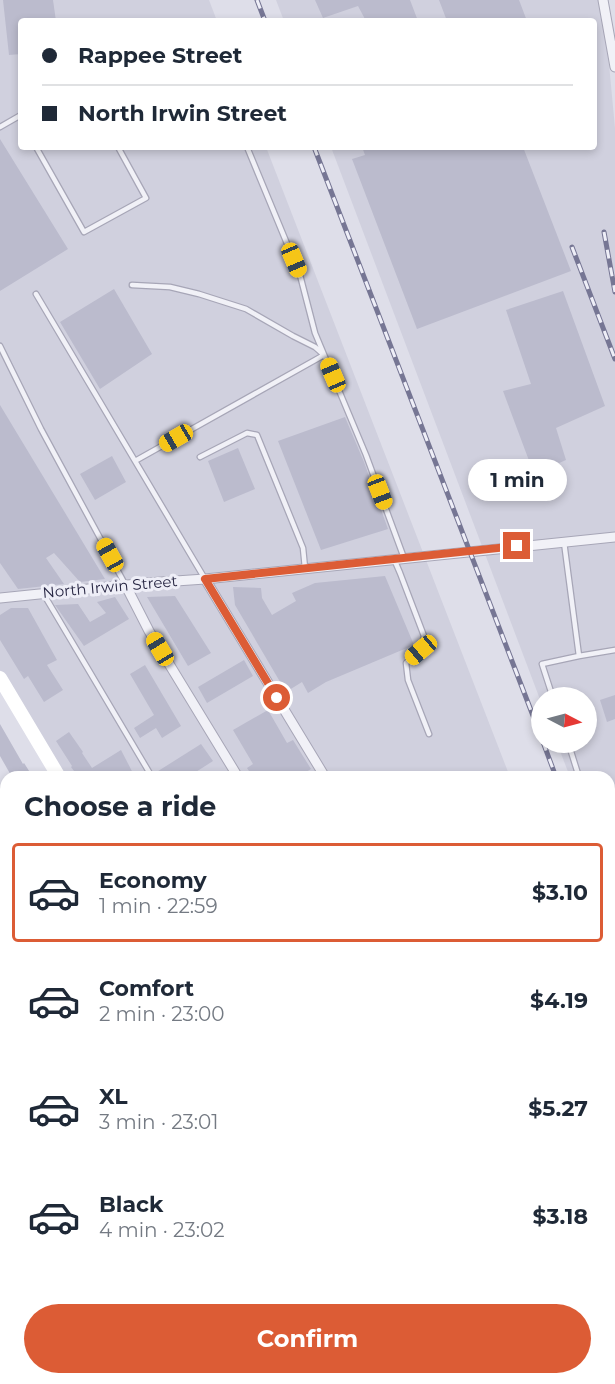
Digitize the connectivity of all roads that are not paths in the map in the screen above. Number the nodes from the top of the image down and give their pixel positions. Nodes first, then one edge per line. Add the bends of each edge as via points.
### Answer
1 (603, 0) edge
2 (615, 67) edge
3 (18, 119) edge
4 (0, 127) edge
5 (38, 150) edge
6 (120, 150) edge
7 (248, 150) edge
8 (132, 285) dead end
9 (36, 294) dead end
10 (0, 346) edge
11 (324, 355) junction
12 (200, 457) dead end
13 (135, 461) junction
14 (615, 537) edge
15 (564, 542) junction
16 (399, 559) junction
17 (305, 568) junction
18 (205, 579) junction
19 (126, 586) junction
20 (43, 593) junction
21 (0, 598) edge
22 (615, 650) edge
23 (579, 656) junction
24 (0, 678) edge
25 (549, 687) edge
26 (429, 734) dead end
27 (571, 753) edge
28 (55, 771) edge
29 (148, 771) edge
30 (233, 771) edge
31 (321, 771) edge
32 (577, 771) edge

1 - 2 street
3 - 4 lane
5 - 6 lane via 84,232 146,198
7 - 11 lane via 300,275
8 - 11 lane via 170,287 246,309
9 - 13 lane
10 - 19 lane
11 - 13 lane
11 - 16 lane via 366,456
12 - 17 lane via 247,433 257,435 303,548
13 - 18 lane
14 - 15 street, North Irwin Street
15 - 16 street, North Irwin Street
15 - 23 lane
16 - 17 street, North Irwin Street
16 - 26 lane via 400,573 424,636 421,650 406,663 408,680
17 - 18 street, North Irwin Street
18 - 19 street, North Irwin Street
18 - 31 street
19 - 20 street, North Irwin Street
19 - 30 street
20 - 21 street, North Irwin Street
20 - 29 lane
22 - 23 lane
23 - 25 lane via 542,664
24 - 28 main road
27 - 32 lane

